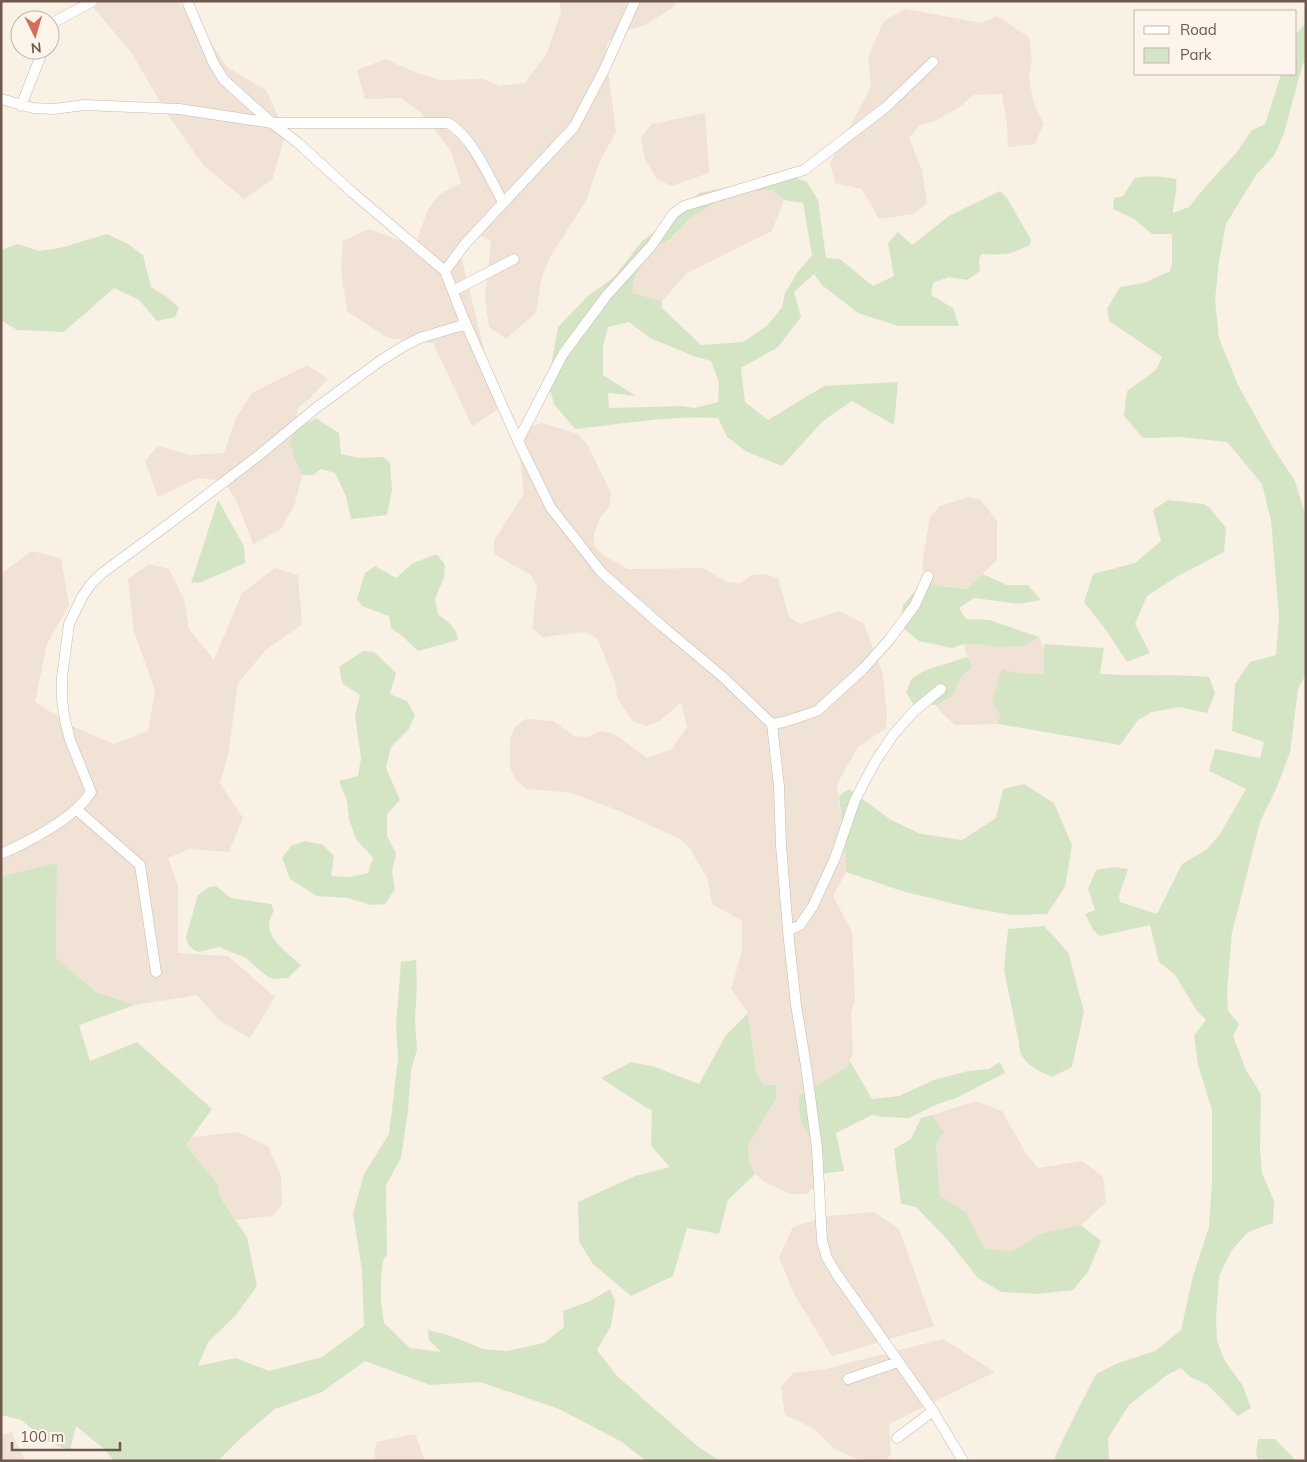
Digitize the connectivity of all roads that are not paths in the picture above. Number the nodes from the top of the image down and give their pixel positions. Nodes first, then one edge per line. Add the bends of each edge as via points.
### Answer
1 (93, 1) edge
2 (187, 1) edge
3 (635, 1) edge
4 (60, 19) edge
5 (39, 60) edge
6 (933, 62) dead end
7 (1, 99) edge
8 (21, 106) junction
9 (272, 123) junction
10 (503, 202) junction
11 (514, 259) dead end
12 (445, 272) junction
13 (453, 291) junction
14 (466, 324) junction
15 (518, 441) junction
16 (928, 576) dead end
17 (941, 689) dead end
18 (772, 724) junction
19 (76, 809) junction
20 (1, 854) edge
21 (788, 932) junction
22 (156, 972) dead end
23 (898, 1362) junction
24 (848, 1378) dead end
25 (933, 1411) junction
26 (897, 1438) dead end
27 (963, 1461) edge

1 - 4 street
2 - 9 street via 224,80
3 - 10 street via 574,127
5 - 8 street
6 - 15 street via 886,107 804,170 684,206 673,214 652,245 607,295 563,354
7 - 8 street
8 - 9 street via 46,109 84,105 179,109
9 - 10 street via 448,123 476,154
9 - 12 street
10 - 12 street
11 - 13 street
12 - 13 street
13 - 14 street
14 - 15 street
14 - 19 street via 420,338 380,361 91,584 69,624 62,678 62,700 70,740 91,789
15 - 18 street via 551,508 602,573 723,677
16 - 18 street via 915,605 890,640 863,669 817,711
17 - 21 street via 914,711 875,762 855,800 813,906 800,925
18 - 21 street via 780,786
19 - 20 street via 36,836
19 - 22 street via 140,865
21 - 23 street via 816,1148 822,1241 827,1258
23 - 24 street
23 - 25 street
25 - 26 street
25 - 27 street

